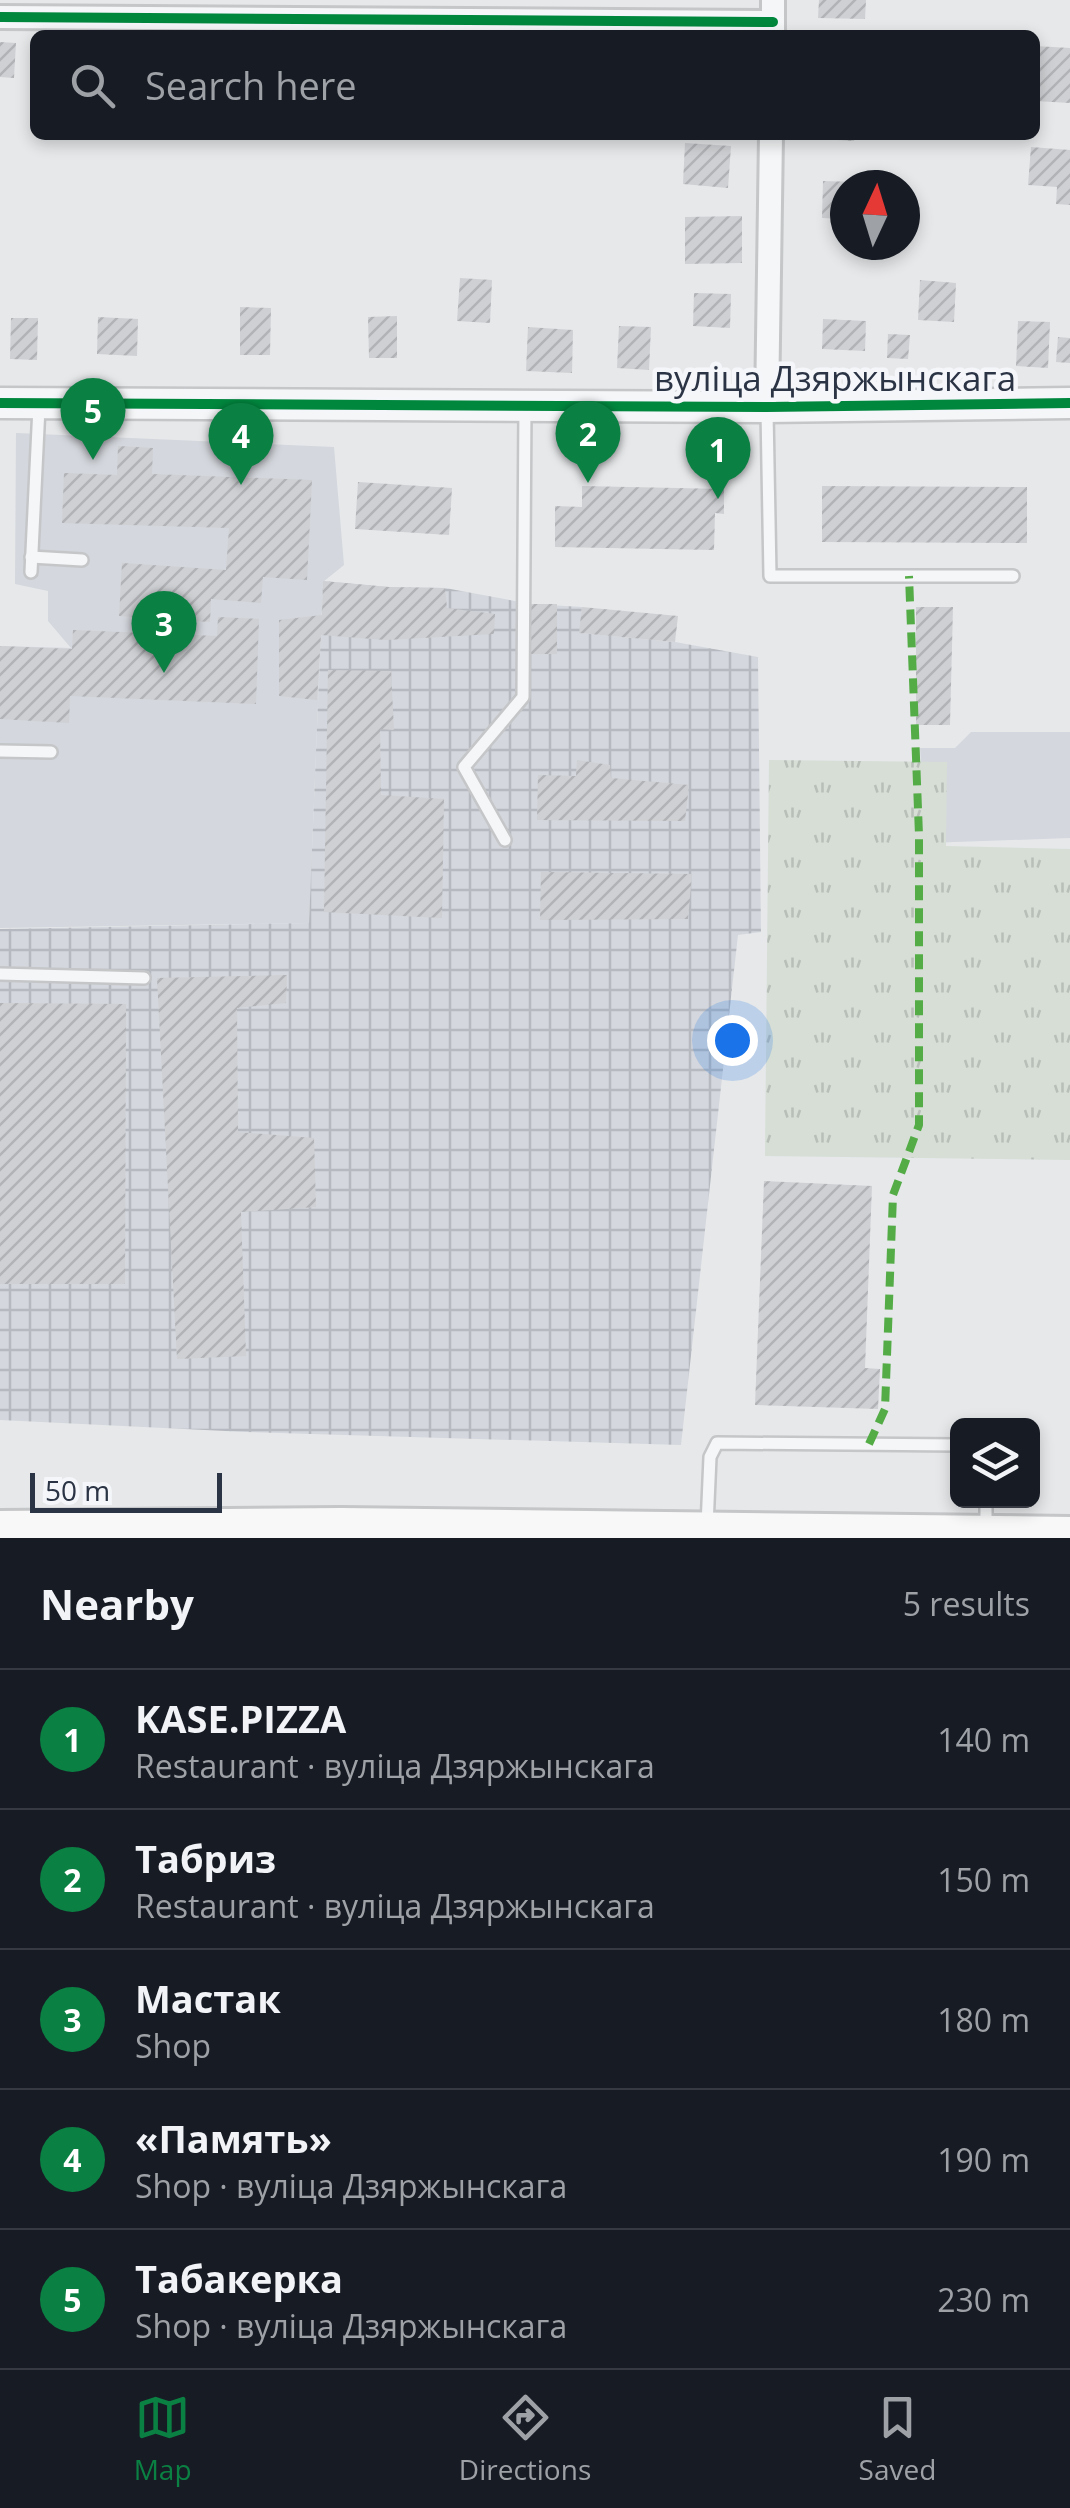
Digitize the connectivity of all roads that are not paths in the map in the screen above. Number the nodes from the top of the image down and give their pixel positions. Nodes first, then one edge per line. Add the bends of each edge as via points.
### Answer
1 (0, 17) edge
2 (773, 19) edge
3 (771, 140) edge
4 (1070, 402) edge
5 (0, 403) edge
6 (39, 403) junction
7 (525, 406) junction
8 (766, 407) junction
9 (31, 557) junction
10 (82, 560) dead end
11 (30, 572) dead end
12 (1013, 576) dead end
13 (0, 751) edge
14 (50, 752) dead end
15 (505, 840) dead end
16 (0, 974) edge
17 (144, 978) dead end
18 (950, 1445) edge
19 (986, 1516) edge
20 (0, 1527) edge
21 (706, 1529) junction
22 (342, 1531) edge
23 (1070, 1533) edge
24 (783, 1534) edge

1 - 2 street
3 - 8 street
4 - 8 street, вуліца Дзяржынскага
5 - 6 street, вуліца Дзяржынскага
6 - 7 street, вуліца Дзяржынскага
6 - 9 lane
7 - 8 street, вуліца Дзяржынскага
7 - 15 lane via 523,697 464,767
8 - 12 lane via 770,576
9 - 10 lane
9 - 11 lane
13 - 14 lane
16 - 17 lane
18 - 21 lane via 716,1442
19 - 23 main road
19 - 24 main road
20 - 22 main road
21 - 22 main road
21 - 24 main road

